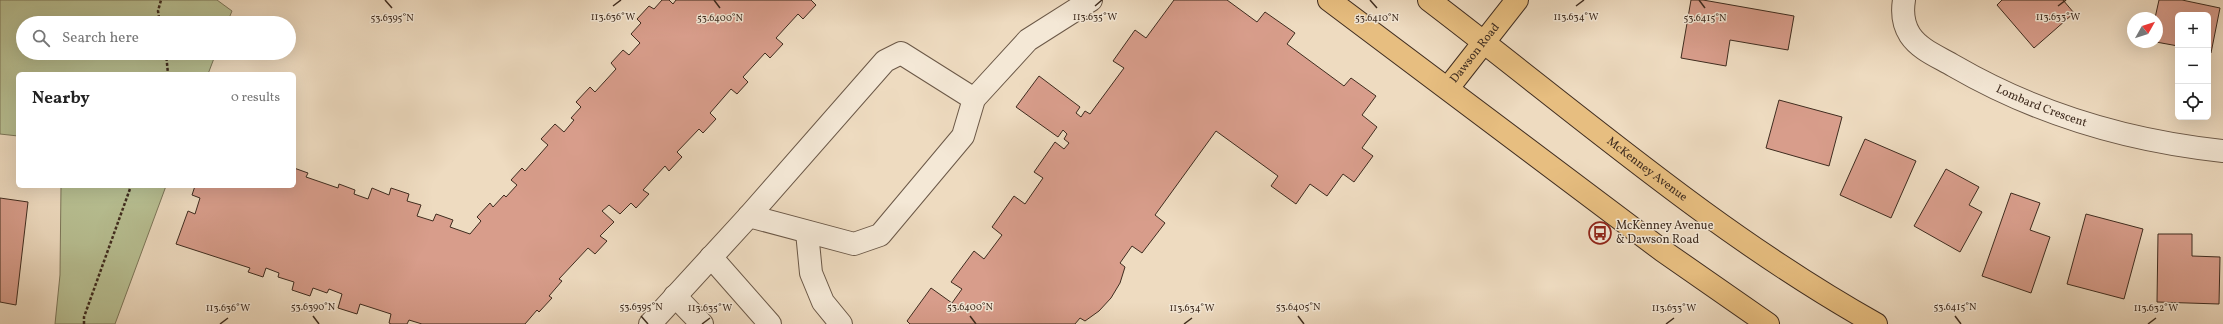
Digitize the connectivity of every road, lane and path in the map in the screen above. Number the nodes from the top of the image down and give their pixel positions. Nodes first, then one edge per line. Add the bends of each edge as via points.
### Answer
1 (161, 0) edge
2 (1090, 0) edge
3 (1329, 0) edge
4 (1428, 0) edge
5 (1517, 0) edge
6 (1904, 0) edge
7 (159, 16) edge
8 (1484, 42) junction
9 (167, 60) edge
10 (168, 72) edge
11 (1448, 88) junction
12 (974, 99) junction
13 (2223, 151) edge
14 (130, 188) edge
15 (749, 216) junction
16 (807, 232) junction
17 (711, 257) junction
18 (676, 296) junction
19 (84, 324) edge
20 (650, 324) edge
21 (702, 324) edge
22 (770, 324) edge
23 (841, 324) edge
24 (1768, 324) edge
25 (1876, 324) edge

1 - 7 path
2 - 12 street via 1028,40
3 - 11 main road
4 - 8 main road, McKenney Avenue
5 - 8 main road, Dawson Road
6 - 13 street, Lombard Crescent via 1904,21 1910,34 1921,47 1986,85 2035,107 2082,123 2143,139
8 - 11 main road, Dawson Road
8 - 25 main road, McKenney Avenue via 1703,211 1819,292
9 - 10 path
11 - 24 main road via 1663,250
12 - 15 street via 901,53 886,61
12 - 16 street via 963,136 880,235 854,244
14 - 19 path via 84,317
15 - 16 street
15 - 17 street
16 - 23 street via 811,273 823,302
17 - 18 street
17 - 22 street
18 - 20 street
18 - 21 street

